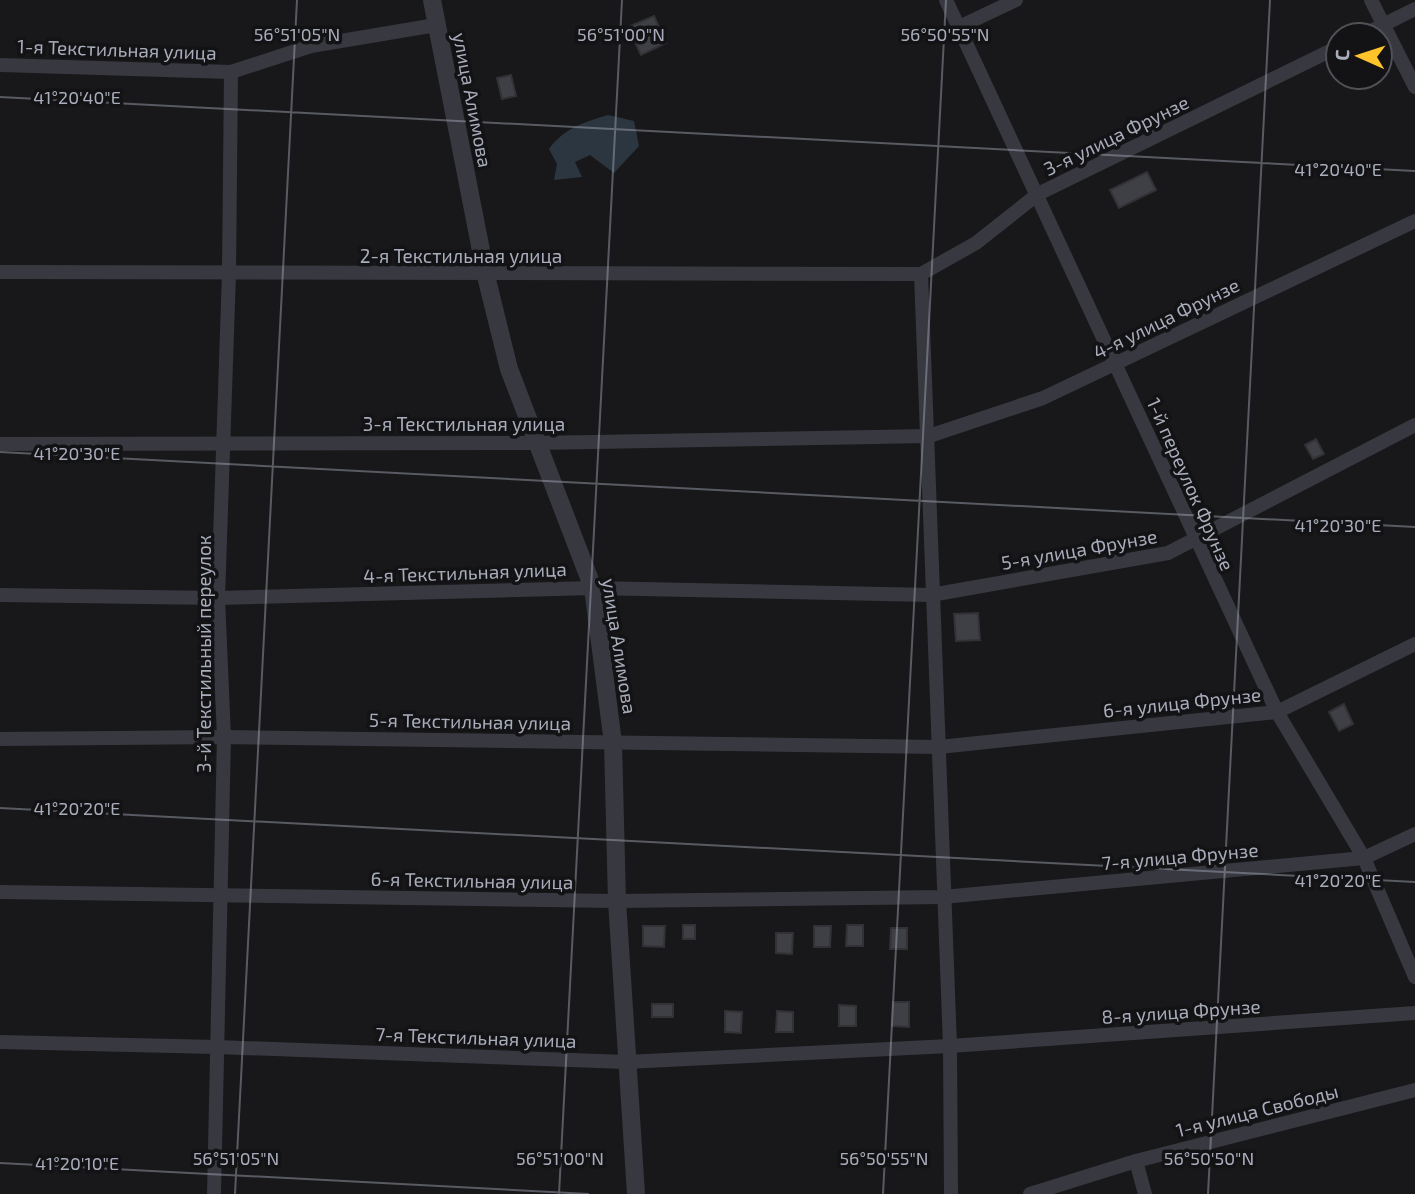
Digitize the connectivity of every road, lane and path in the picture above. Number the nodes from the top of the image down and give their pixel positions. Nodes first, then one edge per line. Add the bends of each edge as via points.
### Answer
1 (432, 0) edge
2 (946, 0) edge
3 (1016, 0) edge
4 (1371, 0) edge
5 (1415, 9) edge
6 (1382, 21) edge
7 (1392, 21) edge
8 (436, 25) junction
9 (959, 27) junction
10 (1394, 45) edge
11 (1324, 54) edge
12 (0, 65) edge
13 (231, 72) junction
14 (1415, 87) edge
15 (1038, 194) junction
16 (1415, 221) edge
17 (0, 272) edge
18 (229, 273) junction
19 (921, 274) junction
20 (486, 276) junction
21 (1116, 364) junction
22 (1415, 425) edge
23 (929, 436) junction
24 (225, 443) junction
25 (536, 443) junction
26 (0, 444) edge
27 (1194, 539) junction
28 (593, 588) junction
29 (0, 595) edge
30 (931, 595) junction
31 (218, 598) junction
32 (1415, 644) edge
33 (1277, 712) junction
34 (224, 737) junction
35 (0, 739) edge
36 (613, 743) junction
37 (939, 747) junction
38 (1415, 834) edge
39 (1364, 858) junction
40 (0, 892) edge
41 (221, 895) junction
42 (943, 897) junction
43 (617, 901) junction
44 (1415, 977) edge
45 (1415, 1013) edge
46 (0, 1042) edge
47 (217, 1046) junction
48 (950, 1046) junction
49 (626, 1062) junction
50 (1415, 1090) edge
51 (1136, 1161) junction
52 (214, 1194) edge
53 (636, 1194) edge
54 (951, 1194) edge
55 (1030, 1194) edge
56 (1145, 1194) edge

1 - 8 street, улица Алимова
2 - 9 street, 1-й переулок Фрунзе
3 - 9 street
4 - 6 street
5 - 7 street
8 - 13 street, 1-я Текстильная улица via 311,46
8 - 20 street, улица Алимова
9 - 15 street, 1-й переулок Фрунзе
10 - 14 street
11 - 15 street, 3-я улица Фрунзе
12 - 13 street, 1-я Текстильная улица
13 - 18 street, 3-й Текстильный переулок
15 - 19 street, 3-я улица Фрунзе via 976,243
15 - 21 street, 1-й переулок Фрунзе
16 - 21 street, 4-я улица Фрунзе
17 - 18 street, 2-я Текстильная улица
18 - 20 street, 2-я Текстильная улица
18 - 24 street, 3-й Текстильный переулок
19 - 20 street, 2-я Текстильная улица
19 - 23 street
20 - 25 street, улица Алимова via 509,369
21 - 23 street, 4-я улица Фрунзе via 1043,398
21 - 27 street, 1-й переулок Фрунзе
22 - 27 street, 5-я улица Фрунзе
23 - 25 street, 3-я Текстильная улица
23 - 30 street
24 - 25 street, 3-я Текстильная улица
24 - 26 street, 3-я Текстильная улица
24 - 31 street, 3-й Текстильный переулок
25 - 28 street, улица Алимова
27 - 30 street, 5-я улица Фрунзе via 1167,553
27 - 33 street, 1-й переулок Фрунзе
28 - 30 street, 4-я Текстильная улица
28 - 31 street, 4-я Текстильная улица
28 - 36 street, улица Алимова
29 - 31 street, 4-я Текстильная улица
30 - 37 street
31 - 34 street, 3-й Текстильный переулок
32 - 33 street, 6-я улица Фрунзе
33 - 37 street, 6-я улица Фрунзе
33 - 39 street, 1-й переулок Фрунзе
34 - 35 street, 5-я Текстильная улица
34 - 36 street, 5-я Текстильная улица
34 - 41 street, 3-й Текстильный переулок
36 - 37 street, 5-я Текстильная улица
36 - 43 street, улица Алимова
37 - 42 street
38 - 39 street, 7-я улица Фрунзе
39 - 42 street, 7-я улица Фрунзе
39 - 44 street, 1-й переулок Фрунзе
40 - 41 street, 6-я Текстильная улица
41 - 43 street, 6-я Текстильная улица
41 - 47 street, 3-й Текстильный переулок
42 - 43 street, 6-я Текстильная улица
42 - 48 street
43 - 49 street, улица Алимова
45 - 48 street, 8-я улица Фрунзе
46 - 47 street, 7-я Текстильная улица
47 - 49 street, 7-я Текстильная улица
47 - 52 street, 3-й Текстильный переулок
48 - 49 street, 7-я Текстильная улица
48 - 54 street
49 - 53 street, улица Алимова
50 - 51 street, 1-я улица Свободы
51 - 55 street, 1-я улица Свободы
51 - 56 street

